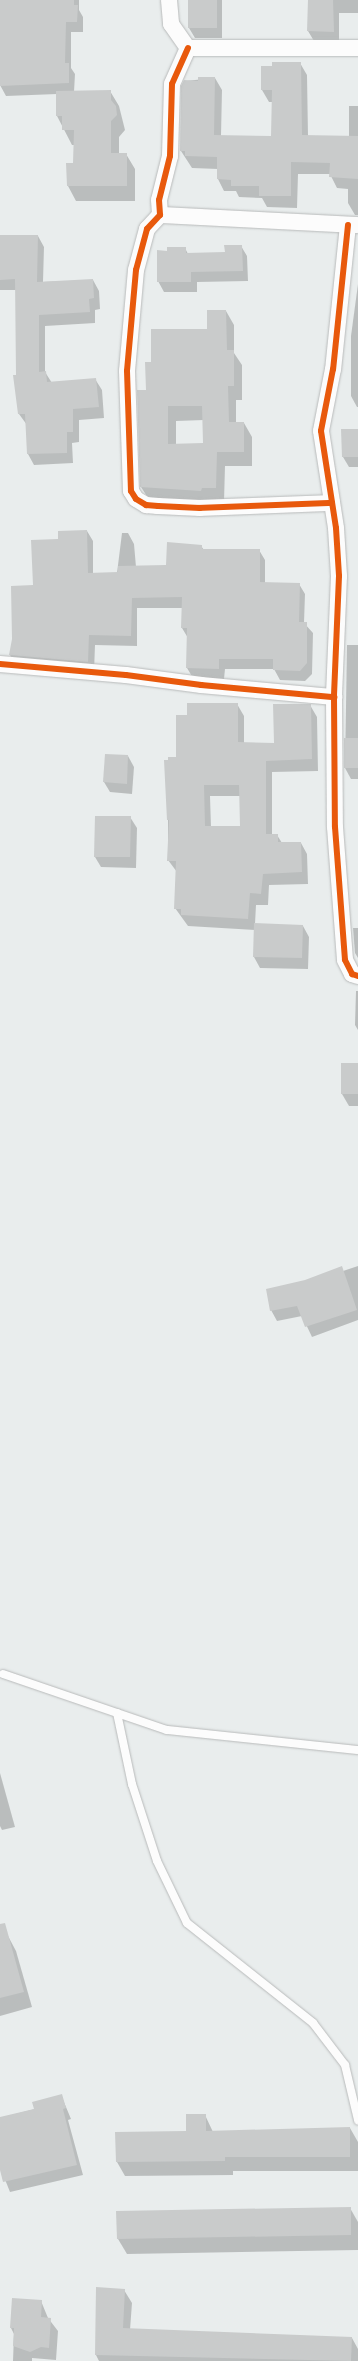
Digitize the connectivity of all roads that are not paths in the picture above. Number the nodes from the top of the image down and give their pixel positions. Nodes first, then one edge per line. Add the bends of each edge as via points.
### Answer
1 (169, 0) edge
2 (188, 48) junction
3 (358, 48) edge
4 (160, 215) junction
5 (353, 225) edge
6 (332, 502) junction
7 (0, 664) edge
8 (334, 697) junction
9 (358, 976) edge
10 (3, 1674) dead end
11 (117, 1713) junction
12 (358, 1750) edge
13 (358, 2120) edge

1 - 2 street via 171,24
2 - 3 street
2 - 4 street via 172,84 170,156 160,200
4 - 5 street
4 - 6 street via 147,229 136,270 127,371 131,491 136,499 146,505 158,506 200,508
5 - 6 street via 333,369 321,431
6 - 8 street via 339,576
7 - 8 street
8 - 9 street via 335,827 346,960 352,974
10 - 11 lane
11 - 12 lane via 167,1730
11 - 13 lane via 132,1784 157,1861 187,1923 313,2024 345,2065

